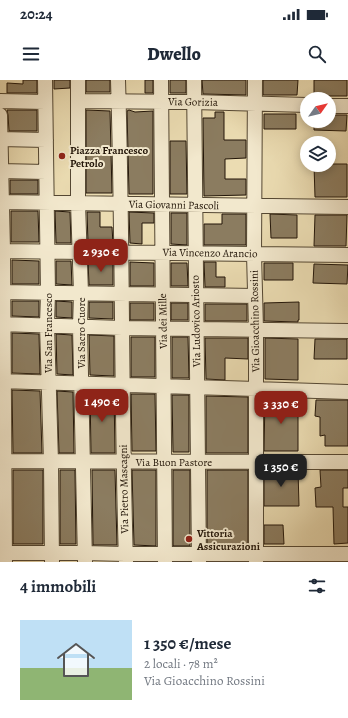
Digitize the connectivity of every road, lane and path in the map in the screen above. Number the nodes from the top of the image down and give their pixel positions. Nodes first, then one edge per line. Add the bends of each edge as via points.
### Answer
1 (45, 80) edge
2 (78, 80) edge
3 (118, 80) edge
4 (161, 80) edge
5 (194, 80) edge
6 (255, 80) edge
7 (0, 101) edge
8 (79, 101) junction
9 (118, 101) junction
10 (45, 102) junction
11 (161, 102) junction
12 (194, 102) junction
13 (255, 104) junction
14 (300, 105) edge
15 (336, 106) edge
16 (348, 106) edge
17 (0, 115) edge
18 (0, 139) edge
19 (46, 140) junction
20 (0, 171) edge
21 (46, 172) junction
22 (1, 202) edge
23 (47, 203) junction
24 (78, 203) junction
25 (120, 204) junction
26 (161, 205) junction
27 (195, 205) junction
28 (255, 206) junction
29 (348, 207) edge
30 (1, 250) edge
31 (47, 251) junction
32 (80, 252) junction
33 (121, 252) junction
34 (162, 253) junction
35 (195, 253) junction
36 (254, 254) junction
37 (348, 255) edge
38 (1, 292) edge
39 (48, 293) junction
40 (81, 293) junction
41 (122, 294) junction
42 (163, 295) junction
43 (196, 295) junction
44 (255, 296) junction
45 (1, 324) edge
46 (47, 325) junction
47 (80, 327) junction
48 (122, 328) junction
49 (163, 328) junction
50 (196, 329) junction
51 (256, 329) junction
52 (348, 331) edge
53 (2, 381) edge
54 (48, 383) junction
55 (81, 384) junction
56 (122, 384) junction
57 (164, 386) junction
58 (196, 388) junction
59 (256, 388) junction
60 (348, 392) edge
61 (2, 461) edge
62 (165, 461) junction
63 (51, 462) junction
64 (82, 462) junction
65 (122, 462) junction
66 (198, 462) junction
67 (256, 462) junction
68 (348, 462) edge
69 (348, 554) edge
70 (3, 556) edge
71 (52, 557) edge
72 (84, 557) edge
73 (125, 558) edge
74 (165, 558) edge
75 (199, 558) edge
76 (256, 558) edge

1 - 10 street, Via San Francesco
2 - 8 street, Via Sacro Cuore
3 - 9 street, Via Pietro Mascagni
4 - 11 street, Via dei Mille
5 - 12 street, Via Ludovico Ariosto
6 - 13 street, Via Gioacchino Rossini
7 - 10 street
8 - 9 street, Via Gorizia
8 - 24 street, Via Sacro Cuore
9 - 11 street, Via Gorizia
9 - 25 street, Via Pietro Mascagni
10 - 19 street, Via San Francesco
11 - 12 street, Via Gorizia
11 - 26 street, Via dei Mille
12 - 13 street, Via Gorizia
12 - 27 street, Via Ludovico Ariosto
13 - 14 street, Via Gorizia
13 - 28 street, Via Gioacchino Rossini
15 - 16 street
17 - 18 street
18 - 19 street
18 - 20 street
19 - 21 street, Via San Francesco
20 - 21 street
20 - 22 street
21 - 23 street, Via San Francesco
22 - 23 street, Via Giovanni Pascoli
22 - 30 street
23 - 24 street, Via Giovanni Pascoli
23 - 31 street, Via San Francesco
24 - 25 street, Via Giovanni Pascoli
24 - 32 street, Via Sacro Cuore
25 - 26 street, Via Giovanni Pascoli
25 - 33 street, Via Pietro Mascagni
26 - 27 street, Via Giovanni Pascoli
26 - 34 street, Via dei Mille
27 - 28 street, Via Giovanni Pascoli
27 - 35 street, Via Ludovico Ariosto
28 - 29 street, Via Giovanni Pascoli
28 - 36 street, Via Gioacchino Rossini
30 - 31 street, Via Vincenzo Arancio
30 - 38 street
31 - 32 street, Via Vincenzo Arancio
31 - 39 street, Via San Francesco
32 - 33 street, Via Vincenzo Arancio
32 - 40 street, Via Sacro Cuore
33 - 34 street, Via Vincenzo Arancio
33 - 41 street, Via Pietro Mascagni
34 - 35 street, Via Vincenzo Arancio
34 - 42 street, Via dei Mille
35 - 36 street, Via Vincenzo Arancio
35 - 43 street, Via Ludovico Ariosto
36 - 37 street, Via Vincenzo Arancio
36 - 44 street, Via Gioacchino Rossini
38 - 39 street
38 - 45 street
39 - 40 street
39 - 46 street, Via San Francesco
40 - 41 street
40 - 47 street, Via Sacro Cuore
41 - 42 street
41 - 48 street, Via Pietro Mascagni
42 - 43 street
42 - 49 street, Via dei Mille
43 - 44 street
43 - 50 street, Via Ludovico Ariosto
44 - 51 street, Via Gioacchino Rossini
45 - 46 street
45 - 53 street
46 - 47 street
46 - 54 street, Via San Francesco
47 - 48 street
47 - 55 street, Via Sacro Cuore
48 - 49 street
48 - 56 street, Via Pietro Mascagni
49 - 50 street
49 - 57 street, Via dei Mille
50 - 51 street
50 - 58 street, Via Ludovico Ariosto
51 - 52 street
51 - 59 street, Via Gioacchino Rossini
53 - 54 street
53 - 61 street
54 - 55 street
54 - 63 street, Via San Francesco
55 - 56 street
55 - 64 street, Via Sacro Cuore
56 - 57 street
56 - 65 street, Via Pietro Mascagni
57 - 58 street
57 - 62 street, Via dei Mille
58 - 59 street
58 - 66 street, Via Ludovico Ariosto
59 - 60 street
59 - 67 street, Via Gioacchino Rossini
61 - 63 street, Via Buon Pastore
61 - 70 street
62 - 65 street, Via Buon Pastore
62 - 66 street, Via Buon Pastore
62 - 74 street, Via dei Mille
63 - 64 street, Via Buon Pastore
63 - 71 street, Via San Francesco
64 - 65 street, Via Buon Pastore
64 - 72 street, Via Sacro Cuore
65 - 73 street, Via Pietro Mascagni
66 - 67 street, Via Buon Pastore
66 - 75 street, Via Ludovico Ariosto
67 - 68 street, Via Buon Pastore
67 - 76 street, Via Gioacchino Rossini
69 - 76 street
70 - 71 street
71 - 72 street
72 - 73 street
73 - 74 street
74 - 75 street
75 - 76 street

